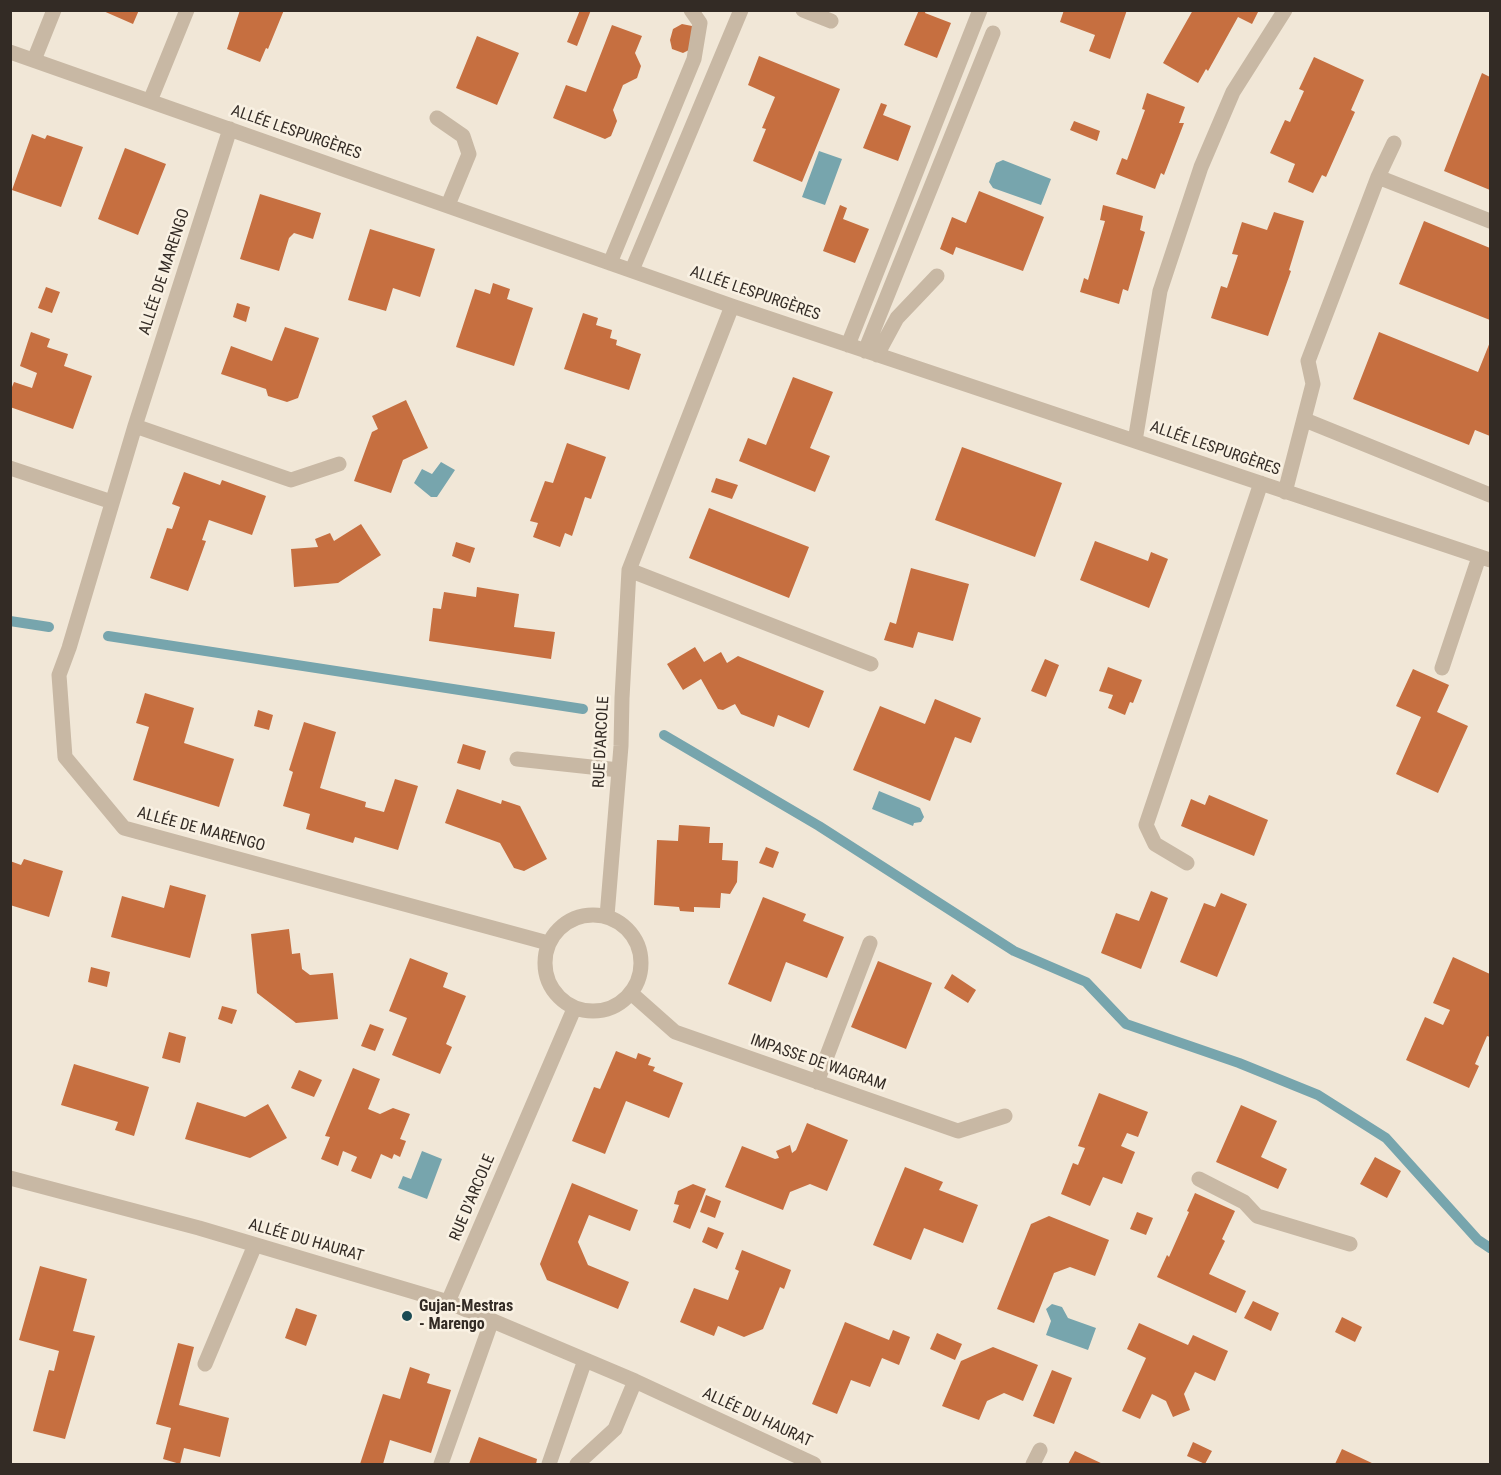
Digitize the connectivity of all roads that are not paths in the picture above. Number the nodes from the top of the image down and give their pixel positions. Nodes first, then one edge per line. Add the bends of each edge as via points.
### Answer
1 (54, 10) edge
2 (187, 10) edge
3 (691, 10) edge
4 (741, 10) edge
5 (803, 10) edge
6 (980, 10) edge
7 (1286, 10) edge
8 (831, 21) dead end
9 (993, 33) dead end
10 (10, 52) edge
11 (34, 60) junction
12 (150, 101) junction
13 (437, 118) dead end
14 (230, 129) junction
15 (1394, 143) dead end
16 (1378, 177) junction
17 (448, 206) junction
18 (1491, 221) edge
19 (610, 263) junction
20 (632, 270) junction
21 (937, 276) dead end
22 (732, 306) junction
23 (848, 345) junction
24 (871, 353) junction
25 (1305, 420) junction
26 (135, 426) junction
27 (1135, 441) junction
28 (339, 465) dead end
29 (10, 468) edge
30 (1261, 483) junction
31 (1285, 492) junction
32 (1491, 495) edge
33 (112, 502) junction
34 (1485, 558) edge
35 (629, 570) junction
36 (871, 664) dead end
37 (1442, 668) dead end
38 (517, 759) dead end
39 (619, 770) junction
40 (1187, 863) dead end
41 (607, 916) junction
42 (548, 943) junction
43 (870, 943) dead end
44 (631, 993) junction
45 (574, 1009) junction
46 (817, 1082) junction
47 (1005, 1116) dead end
48 (10, 1178) edge
49 (1199, 1179) dead end
50 (1350, 1244) dead end
51 (255, 1245) junction
52 (448, 1302) junction
53 (492, 1320) junction
54 (585, 1360) junction
55 (205, 1364) dead end
56 (635, 1381) junction
57 (1040, 1450) dead end
58 (441, 1464) edge
59 (549, 1464) edge
60 (577, 1464) edge
61 (814, 1464) edge
62 (1033, 1464) edge

1 - 11 street
2 - 12 street
3 - 19 street via 700,24 694,58
4 - 20 street
5 - 8 street
6 - 23 street
7 - 27 street via 1233,92 1201,167 1160,291
9 - 24 street
10 - 11 street, ALLÉE LESPURGÈRES
11 - 12 street, ALLÉE LESPURGÈRES
12 - 14 street, ALLÉE LESPURGÈRES
13 - 17 street via 463,136 469,153
14 - 17 street, ALLÉE LESPURGÈRES
14 - 26 street, ALLÉE DE MARENGO
15 - 16 street
16 - 18 street
16 - 25 street via 1308,362 1313,384
17 - 19 street, ALLÉE LESPURGÈRES
19 - 20 street, ALLÉE LESPURGÈRES
20 - 22 street, ALLÉE LESPURGÈRES
21 - 24 street via 897,318
22 - 23 street, ALLÉE LESPURGÈRES
22 - 35 street, RUE D'ARCOLE
23 - 24 street, ALLÉE LESPURGÈRES
24 - 27 street, ALLÉE LESPURGÈRES
25 - 31 street
25 - 32 street
26 - 28 street via 291,480
26 - 33 street, ALLÉE DE MARENGO
27 - 30 street, ALLÉE LESPURGÈRES
29 - 33 street
30 - 31 street, ALLÉE LESPURGÈRES
30 - 40 street via 1146,825 1155,844
31 - 34 street, ALLÉE LESPURGÈRES
33 - 42 street, ALLÉE DE MARENGO via 59,675 65,757 124,828
34 - 37 street
35 - 36 street
35 - 39 street, RUE D'ARCOLE
38 - 39 street
39 - 41 street, RUE D'ARCOLE
41 - 42 street via 585,914 566,922
41 - 44 street via 625,925 638,941 643,963 639,984
42 - 45 street via 544,968 551,989
43 - 46 street
44 - 45 street via 604,1012
44 - 46 street, IMPASSE DE WAGRAM via 675,1032
45 - 52 street, RUE D'ARCOLE
46 - 47 street, IMPASSE DE WAGRAM via 958,1131
48 - 51 street, ALLÉE DU HAURAT
49 - 50 street via 1244,1202 1257,1216
51 - 52 street, ALLÉE DU HAURAT
51 - 55 street
52 - 53 street, ALLÉE DU HAURAT
53 - 54 street, ALLÉE DU HAURAT
53 - 58 street
54 - 56 street, ALLÉE DU HAURAT
54 - 59 street
56 - 60 street via 615,1429
56 - 61 street, ALLÉE DU HAURAT
57 - 62 street

